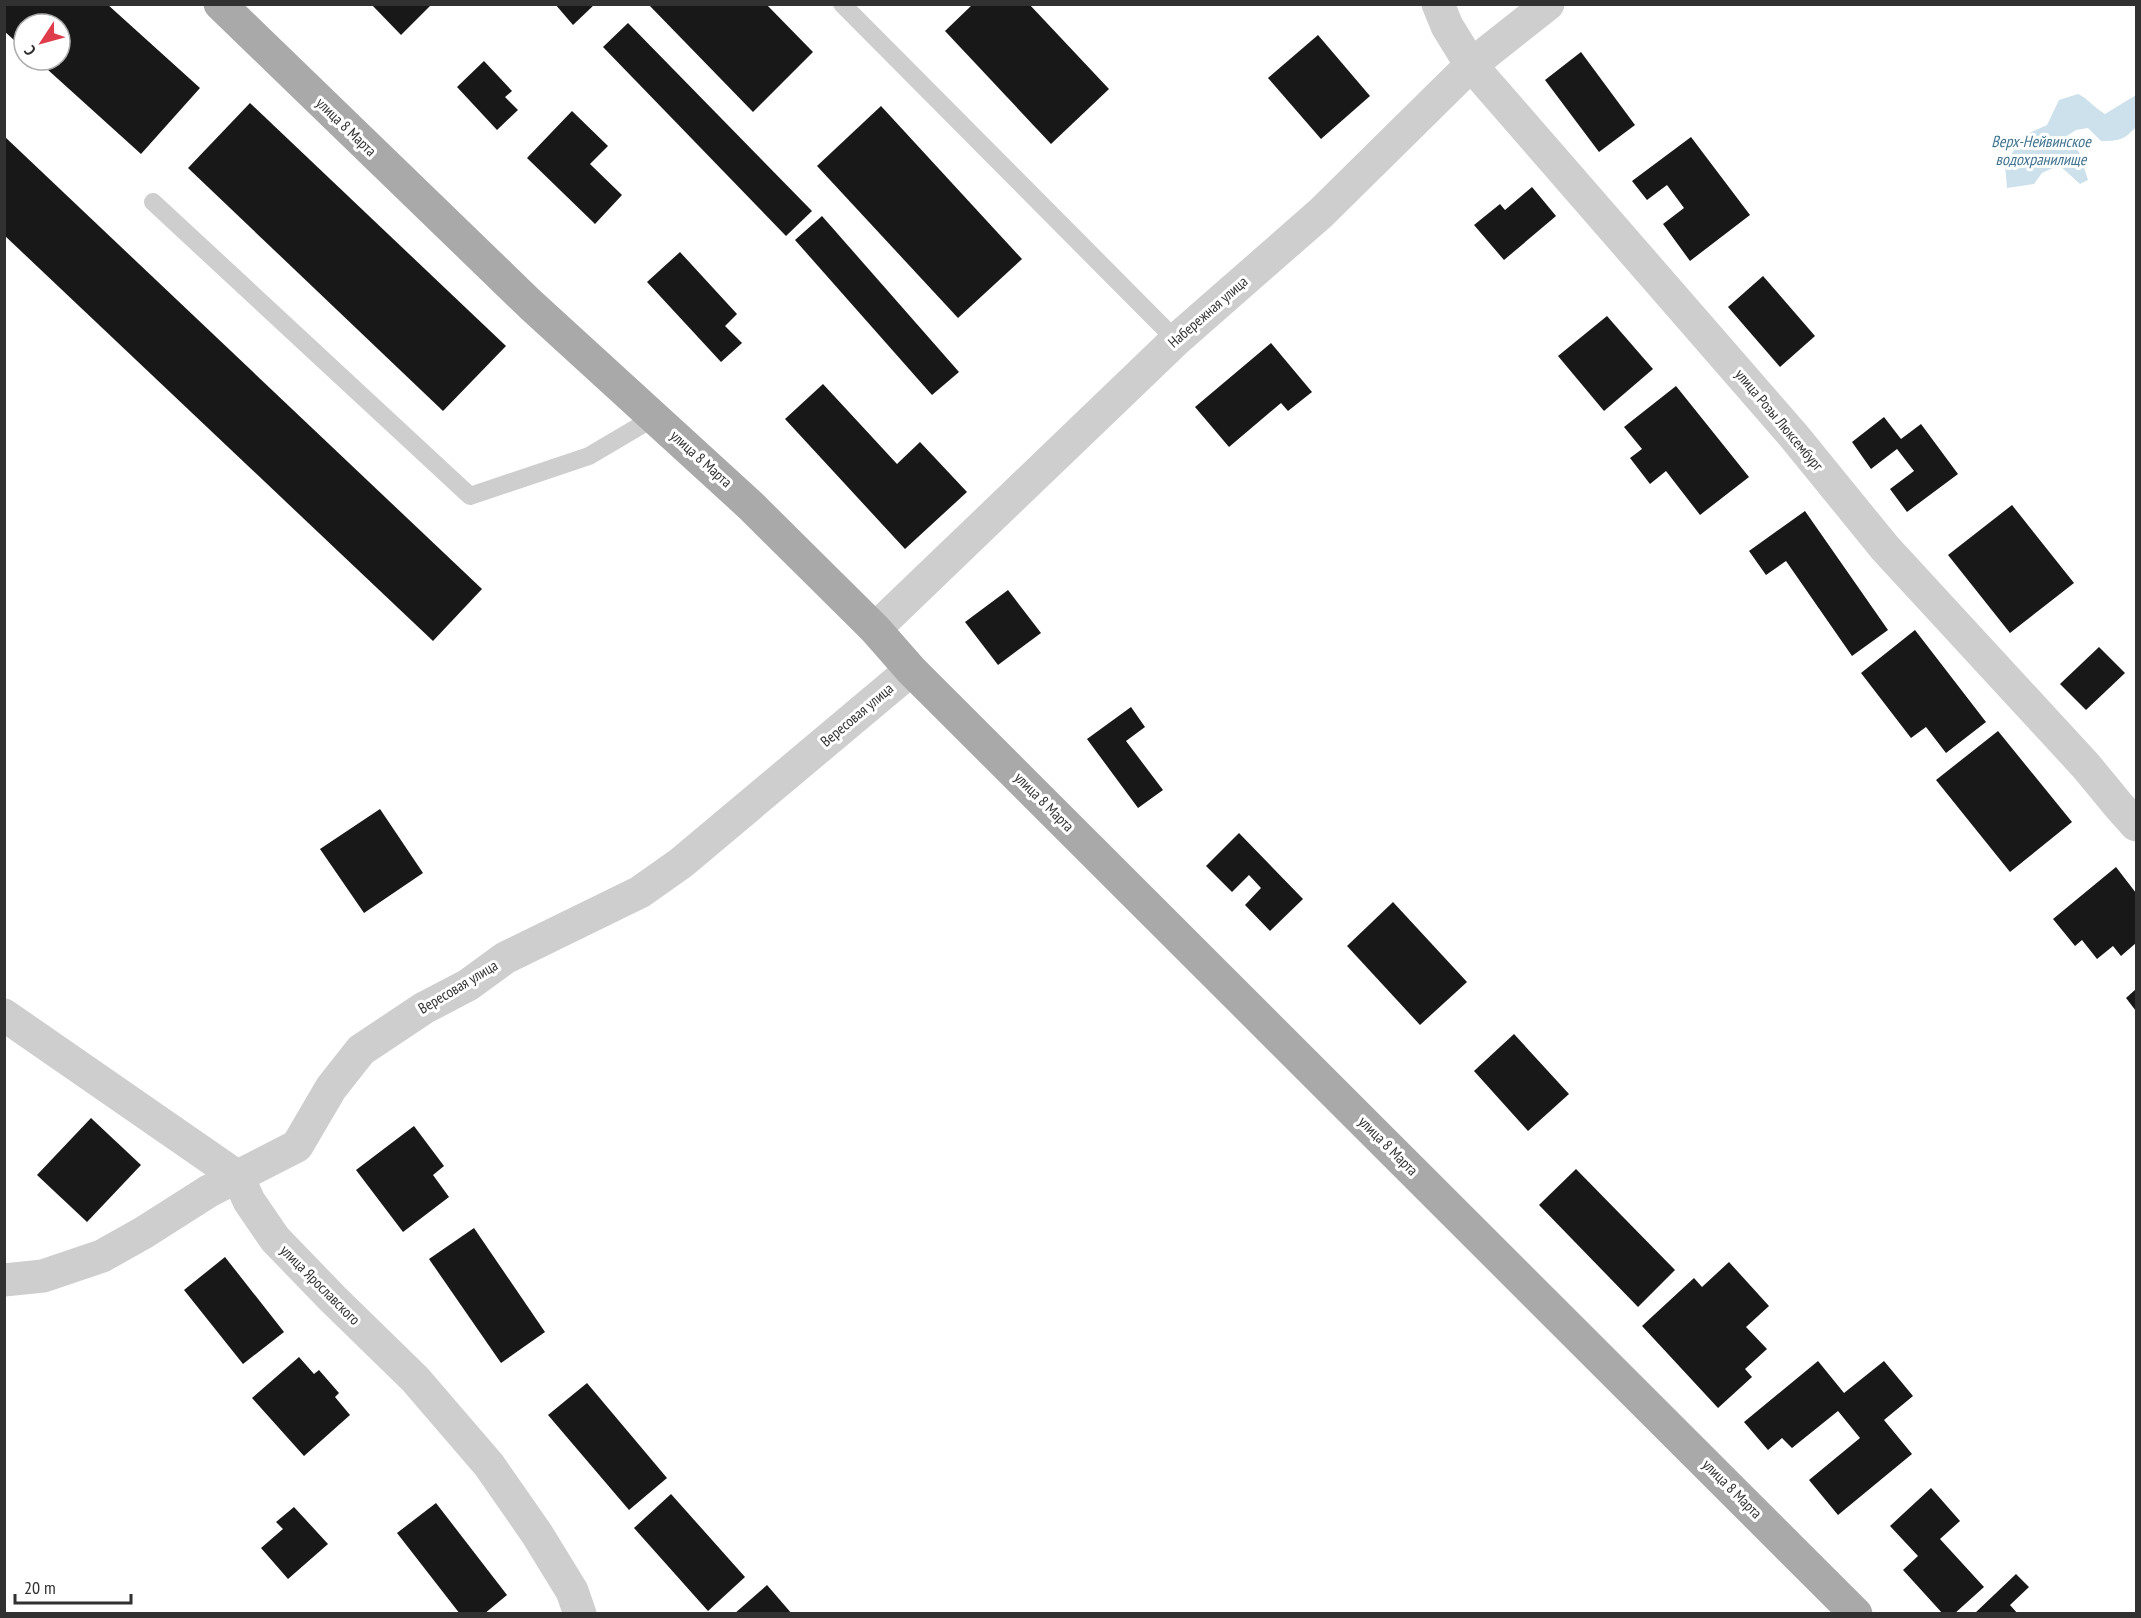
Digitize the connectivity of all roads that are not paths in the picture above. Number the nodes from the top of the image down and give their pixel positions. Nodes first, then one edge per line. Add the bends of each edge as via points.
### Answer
1 (220, 4) edge
2 (842, 4) edge
3 (1438, 4) edge
4 (1548, 4) edge
5 (1471, 66) junction
6 (153, 202) dead end
7 (1176, 340) junction
8 (655, 417) junction
9 (875, 629) junction
10 (911, 670) junction
11 (2136, 825) edge
12 (4, 1015) edge
13 (238, 1177) junction
14 (4, 1280) edge
15 (580, 1614) edge
16 (1856, 1614) edge

1 - 8 main road, улица 8 Марта via 531,305
2 - 7 lane
3 - 5 street, улица Розы Люксембург
4 - 5 street, Набережная улица
5 - 7 street, Набережная улица via 1321,213
5 - 11 street, улица Розы Люксембург via 1793,435 1885,548
6 - 8 lane via 470,496 589,456
7 - 9 street, Набережная улица
8 - 9 main road, улица 8 Марта
9 - 10 main road, улица 8 Марта
10 - 13 street, Вересовая улица via 681,863 640,892 505,958 361,1050 331,1088 297,1146
10 - 16 main road, улица 8 Марта
12 - 13 street, улица Ярославского
13 - 14 street, Вересовая улица via 102,1256 43,1276
13 - 15 street, улица Ярославского via 275,1239 415,1379 489,1465 537,1534 572,1592

